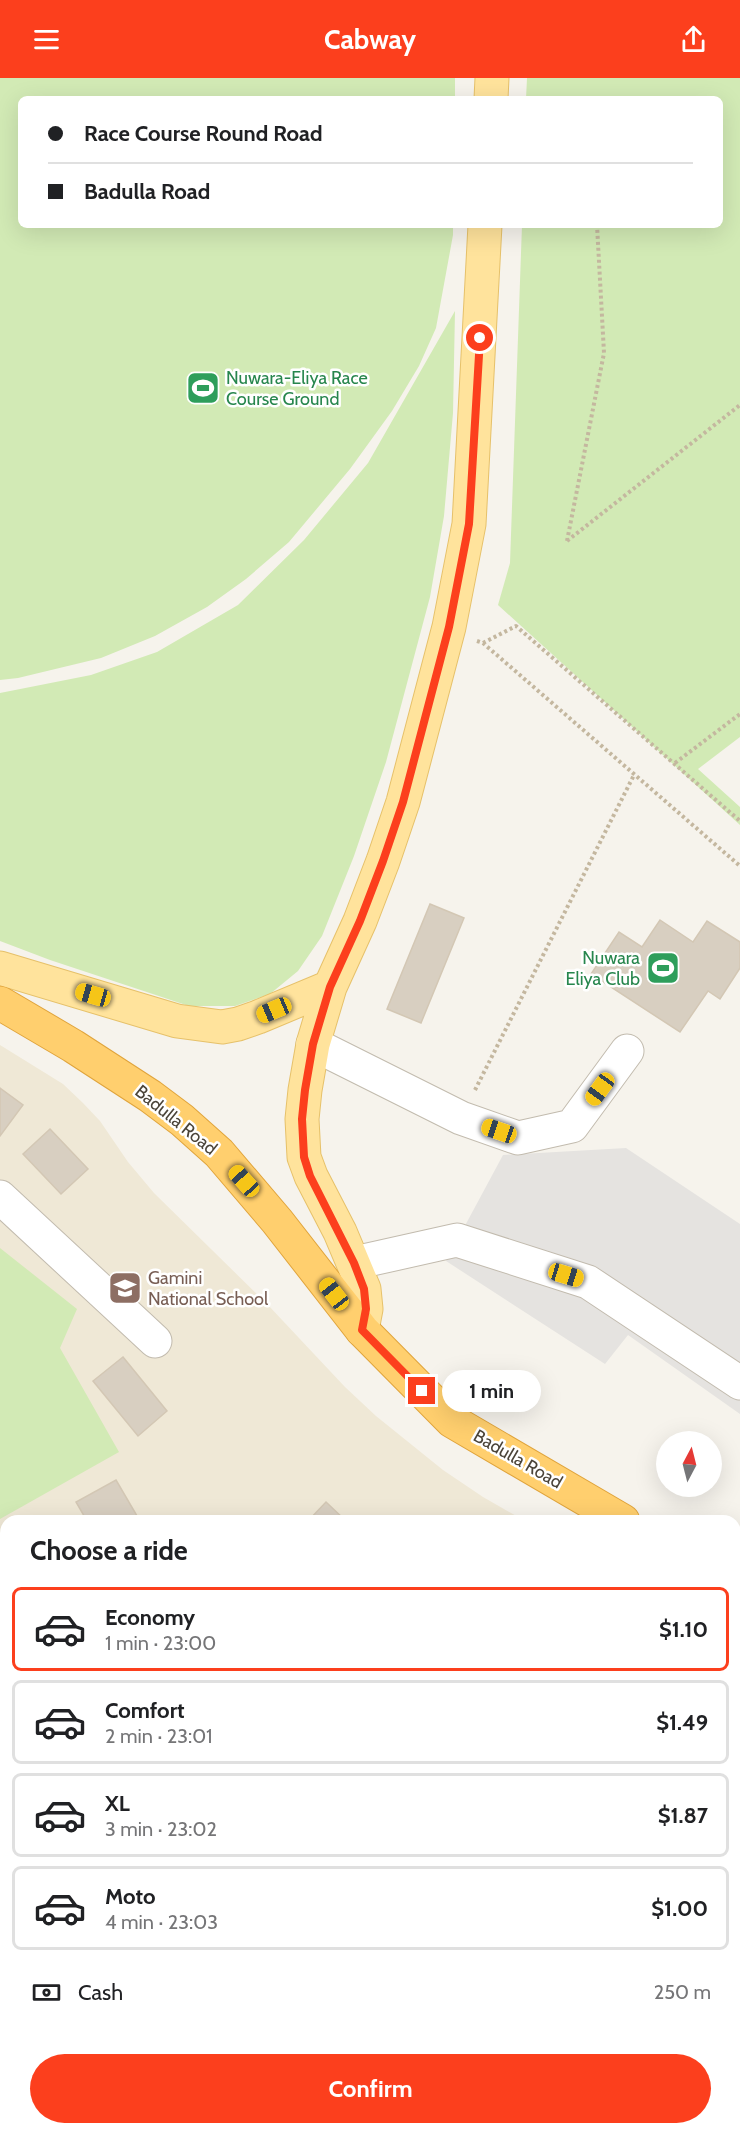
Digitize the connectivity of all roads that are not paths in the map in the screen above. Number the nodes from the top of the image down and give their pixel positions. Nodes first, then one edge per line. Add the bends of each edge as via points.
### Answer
1 (492, 78) edge
2 (491, 96) edge
3 (485, 228) edge
4 (0, 968) edge
5 (330, 987) junction
6 (0, 1003) edge
7 (313, 1044) junction
8 (627, 1051) dead end
9 (0, 1197) edge
10 (354, 1263) junction
11 (362, 1330) junction
12 (155, 1341) dead end
13 (740, 1383) edge
14 (598, 1512) edge

1 - 2 main road
3 - 5 main road via 469,524 449,627 400,812 360,921
4 - 5 main road via 177,1021 222,1027 258,1017
5 - 7 main road
6 - 11 highway, Badulla Road via 150,1096 219,1153
7 - 8 street via 461,1118 518,1138 572,1126
7 - 10 main road via 302,1119 304,1157
9 - 12 street
10 - 11 main road via 364,1289
10 - 13 street via 457,1240 588,1282
11 - 14 highway, Badulla Road via 452,1421

